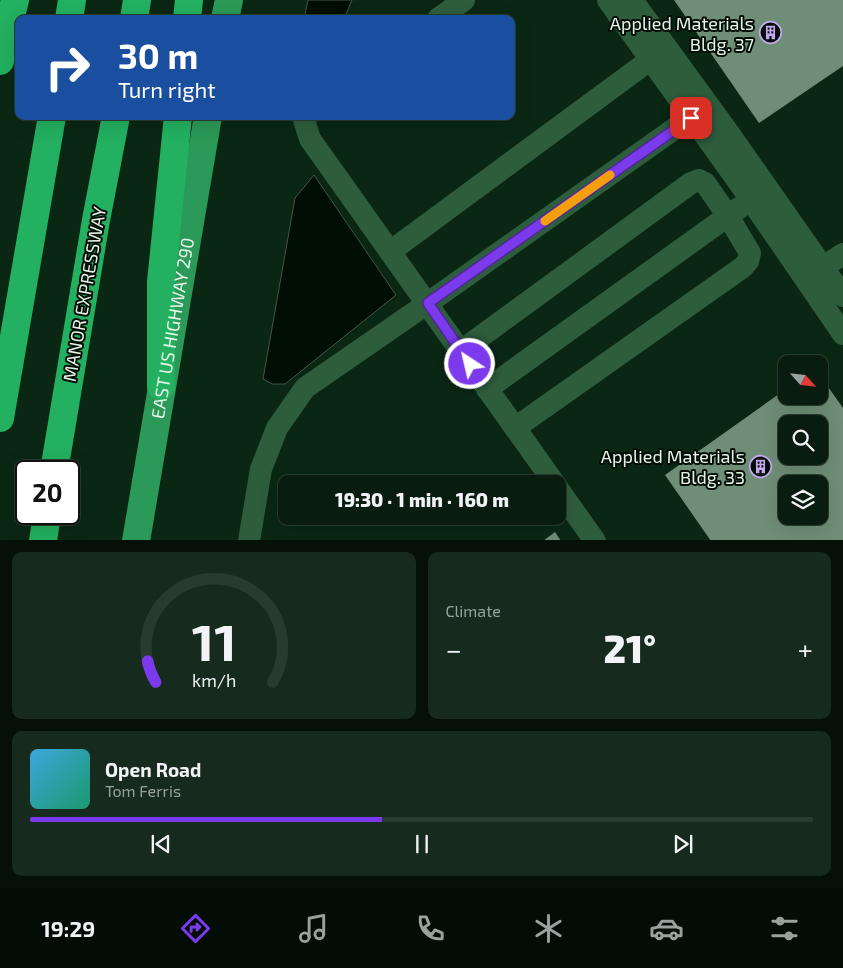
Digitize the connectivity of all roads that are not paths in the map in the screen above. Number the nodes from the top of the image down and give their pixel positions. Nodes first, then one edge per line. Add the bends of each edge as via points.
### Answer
1 (15, 0) edge
2 (72, 0) edge
3 (137, 0) edge
4 (189, 0) edge
5 (229, 0) edge
6 (464, 0) edge
7 (608, 0) edge
8 (632, 0) edge
9 (70, 15) edge
10 (135, 15) edge
11 (187, 15) edge
12 (227, 15) edge
13 (443, 15) edge
14 (658, 54) junction
15 (0, 61) edge
16 (700, 111) junction
17 (51, 120) edge
18 (115, 120) edge
19 (178, 120) edge
20 (207, 120) edge
21 (304, 120) edge
22 (759, 195) junction
23 (728, 216) junction
24 (390, 250) junction
25 (843, 254) edge
26 (814, 273) junction
27 (843, 296) edge
28 (428, 303) junction
29 (843, 334) edge
30 (461, 351) junction
31 (161, 386) junction
32 (488, 389) junction
33 (0, 418) edge
34 (515, 428) junction
35 (56, 460) edge
36 (548, 475) edge
37 (566, 500) edge
38 (45, 525) edge
39 (42, 540) edge
40 (136, 540) edge
41 (249, 540) edge
42 (595, 540) edge

1 - 15 highway
2 - 9 highway
3 - 10 highway
4 - 11 highway
5 - 12 main road
6 - 13 lane
7 - 14 lane
8 - 14 lane
14 - 16 lane
14 - 24 lane
16 - 22 lane
16 - 28 lane
17 - 33 highway
18 - 35 highway, MANOR EXPRESSWAY
19 - 31 highway via 161,282
20 - 31 main road, EAST US HIGHWAY 290
21 - 24 lane via 310,138
22 - 23 lane
22 - 26 lane
23 - 30 lane via 705,183 699,180 691,183
23 - 32 lane
23 - 34 lane via 750,253 743,267
24 - 28 lane
25 - 26 lane
26 - 27 lane
26 - 29 lane
28 - 30 lane
28 - 41 lane via 305,388 277,428 261,469
30 - 32 lane
31 - 40 main road, EAST US HIGHWAY 290
32 - 34 lane
34 - 36 lane
37 - 42 lane
38 - 39 highway

